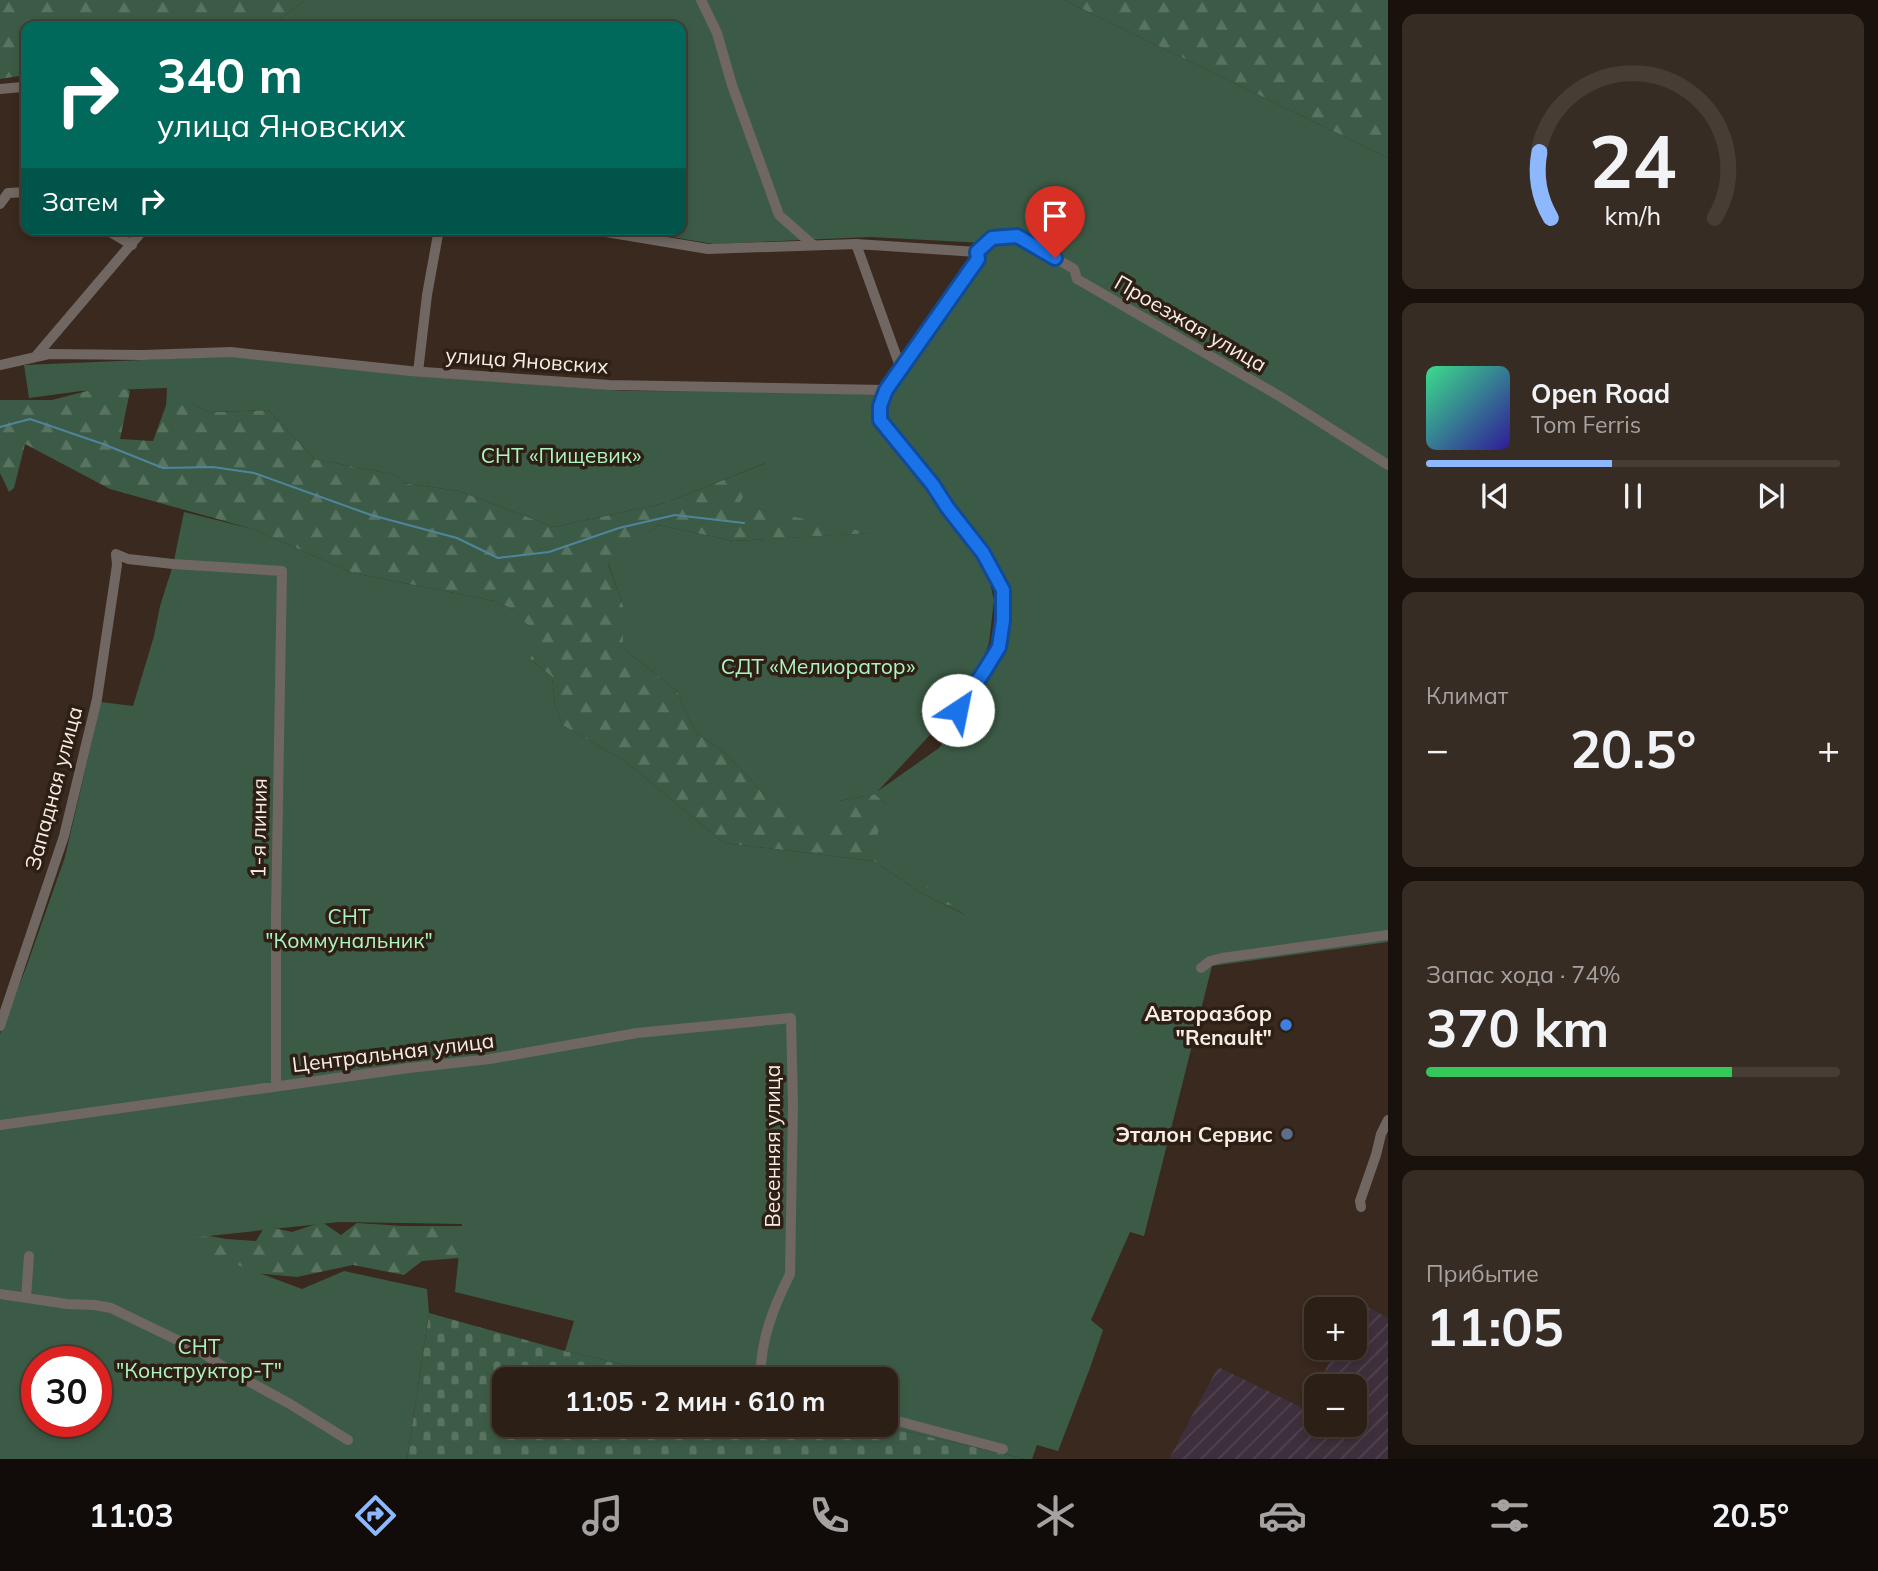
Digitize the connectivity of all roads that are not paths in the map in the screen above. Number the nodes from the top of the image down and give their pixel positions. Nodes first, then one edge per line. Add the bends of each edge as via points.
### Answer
1 (701, 0) edge
2 (21, 87) edge
3 (0, 89) edge
4 (21, 192) edge
5 (0, 204) edge
6 (115, 235) edge
7 (140, 235) edge
8 (438, 235) edge
9 (624, 235) edge
10 (856, 244) junction
11 (132, 245) junction
12 (813, 245) junction
13 (977, 252) junction
14 (36, 356) junction
15 (0, 365) edge
16 (901, 369) junction
17 (418, 372) junction
18 (886, 390) junction
19 (1388, 465) edge
20 (116, 554) joint
21 (945, 729) dead end
22 (1388, 935) edge
23 (1201, 968) dead end
24 (791, 1018) joint
25 (0, 1026) edge
26 (276, 1086) junction
27 (1388, 1120) edge
28 (0, 1125) edge
29 (1388, 1130) edge
30 (1376, 1155) junction
31 (1361, 1206) dead end
32 (29, 1256) dead end
33 (0, 1294) edge
34 (26, 1298) junction
35 (760, 1367) edge
36 (898, 1421) edge
37 (348, 1440) dead end
38 (1003, 1449) dead end

1 - 12 street via 717,33 779,215
2 - 3 street
4 - 5 street via 8,193
6 - 11 street
7 - 11 street
8 - 17 street
9 - 12 street via 708,249
10 - 12 street
10 - 13 street
10 - 16 street
11 - 14 street
13 - 16 street via 978,259
13 - 19 street, Проезжая улица via 992,238 1017,236 1074,269 1077,279
14 - 15 street, улица Яновских
14 - 17 street, улица Яновских via 231,352
16 - 18 street
17 - 18 street, улица Яновских via 609,386
18 - 21 street via 880,420 983,553 1003,590 999,647
20 - 25 street, Западная улица via 97,699 78,783
20 - 26 street, 1-я линия via 173,565 282,571
22 - 23 street via 1222,958
24 - 26 street, Центральная улица via 637,1034 490,1059
24 - 35 street, Весенняя улица via 790,1274 778,1297
26 - 28 street, Центральная улица
27 - 30 street
29 - 30 street
30 - 31 street
32 - 34 street
33 - 34 street
34 - 37 street via 111,1308 200,1352
36 - 38 street

